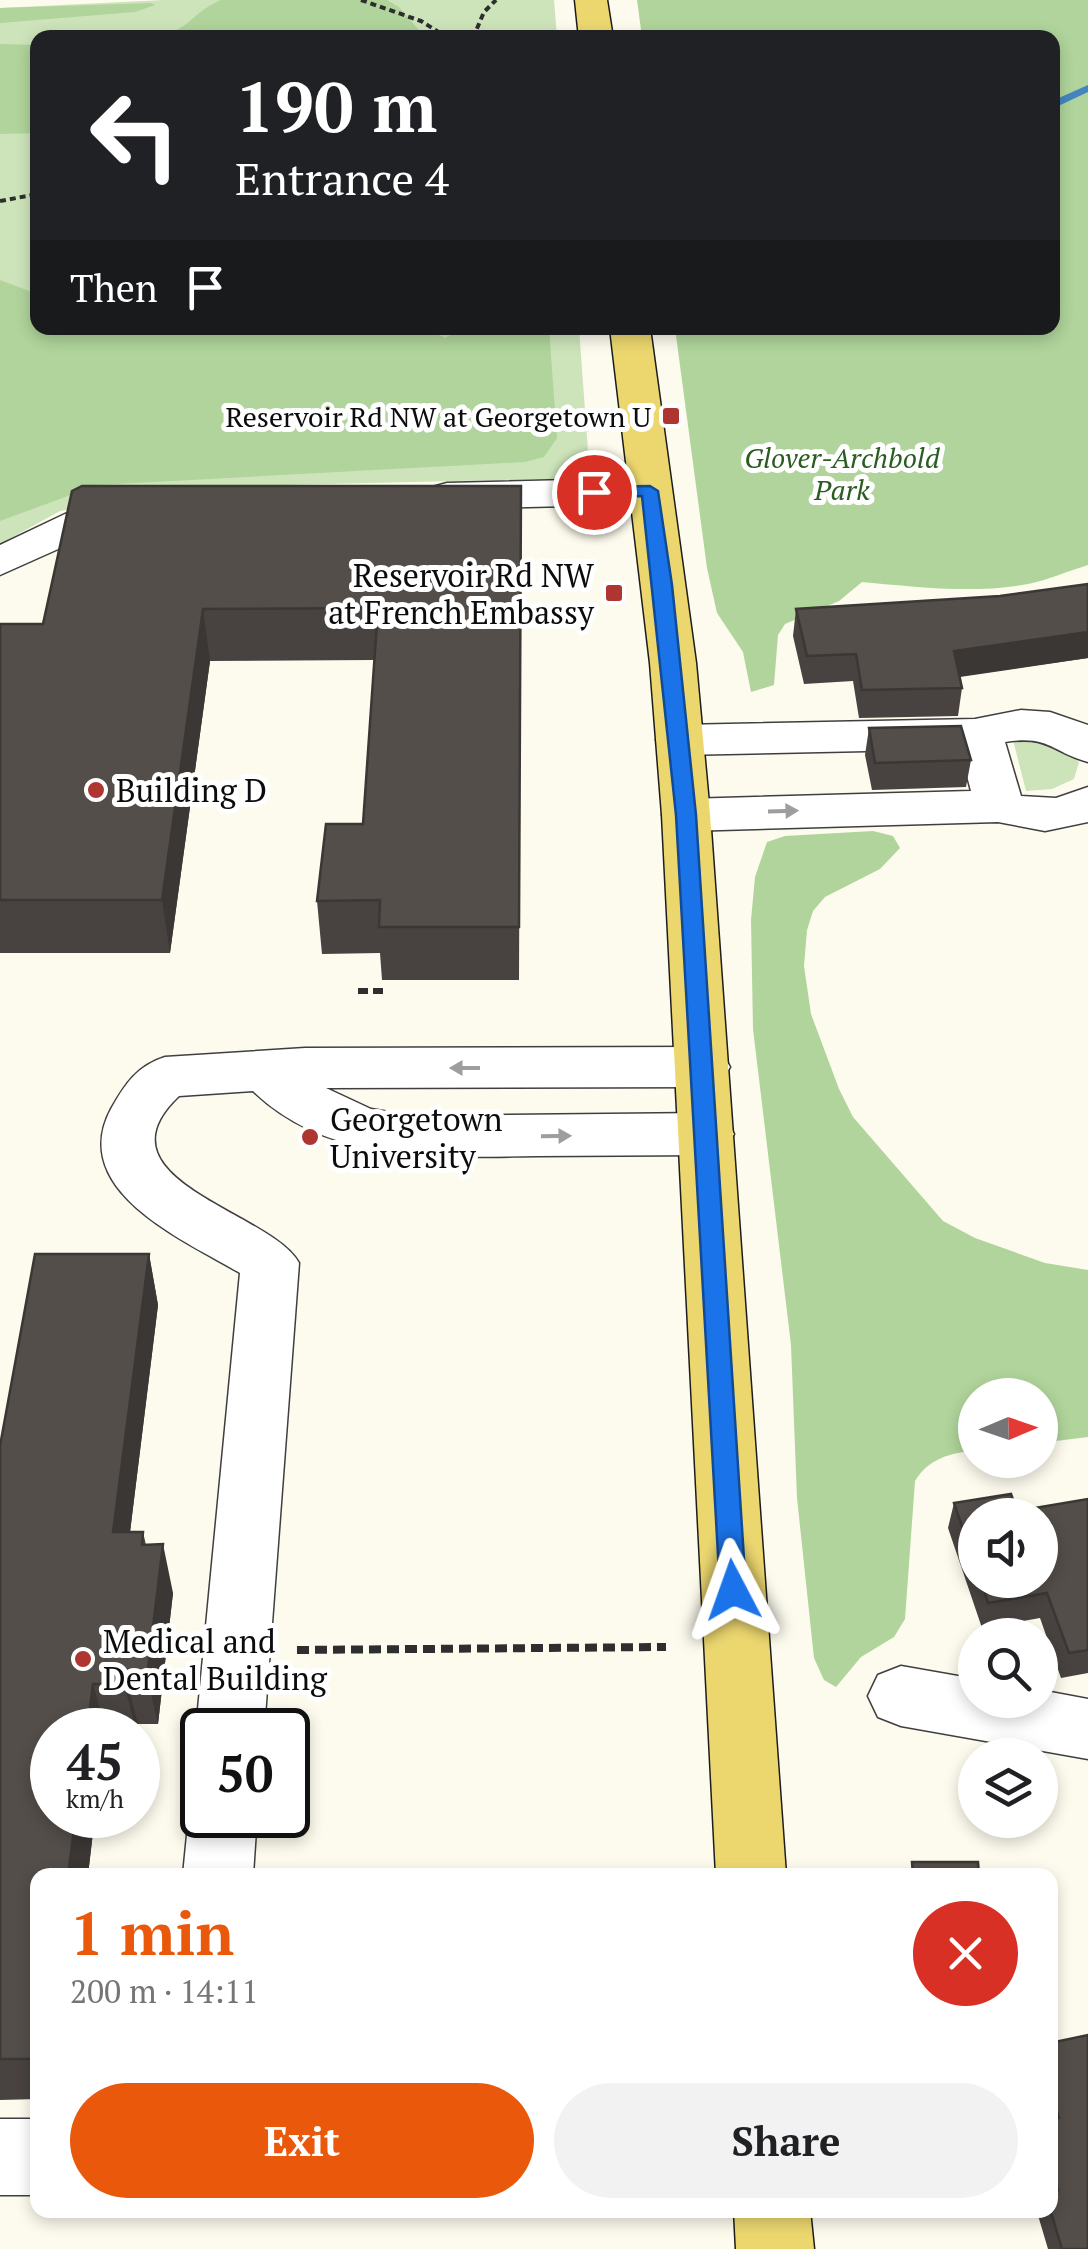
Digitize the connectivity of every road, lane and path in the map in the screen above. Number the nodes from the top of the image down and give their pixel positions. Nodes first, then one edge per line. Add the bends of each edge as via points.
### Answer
1 (361, 0) edge
2 (496, 0) edge
3 (591, 0) edge
4 (435, 30) edge
5 (476, 30) edge
6 (595, 30) edge
7 (30, 195) edge
8 (0, 201) edge
9 (631, 335) edge
10 (650, 491) junction
11 (403, 497) edge
12 (173, 505) edge
13 (0, 562) edge
14 (1088, 706) edge
15 (1026, 724) junction
16 (978, 734) junction
17 (680, 740) junction
18 (1088, 747) edge
19 (1088, 802) edge
20 (1011, 810) junction
21 (686, 815) junction
22 (1088, 843) edge
23 (358, 991) dead end
24 (386, 991) dead end
25 (702, 1067) junction
26 (266, 1071) junction
27 (706, 1134) junction
28 (666, 1647) dead end
29 (237, 1650) junction
30 (901, 1696) dead end
31 (232, 1708) edge
32 (1088, 1729) edge
33 (221, 1838) edge
34 (219, 1868) edge
35 (751, 1868) edge
36 (0, 2157) edge
37 (30, 2157) edge
38 (773, 2218) edge
39 (775, 2249) edge

1 - 4 path
2 - 5 path
3 - 6 main road
7 - 8 path
9 - 10 main road
10 - 11 street
10 - 17 main road
12 - 13 street via 80,523
14 - 15 street
15 - 16 street
15 - 18 street
16 - 17 street
16 - 20 street
17 - 21 main road
19 - 20 street via 1053,814
21 -> 20 street
20 - 22 street
21 - 25 main road
23 - 24 path
25 -> 26 street
25 - 27 main road
26 -> 27 street via 289,1093 360,1128 412,1138
26 - 29 street via 165,1077 147,1091 130,1122 129,1156 148,1188 270,1264
27 - 35 main road
28 - 29 path
29 - 31 street
30 - 32 street
33 - 34 street
36 - 37 street
38 - 39 main road

